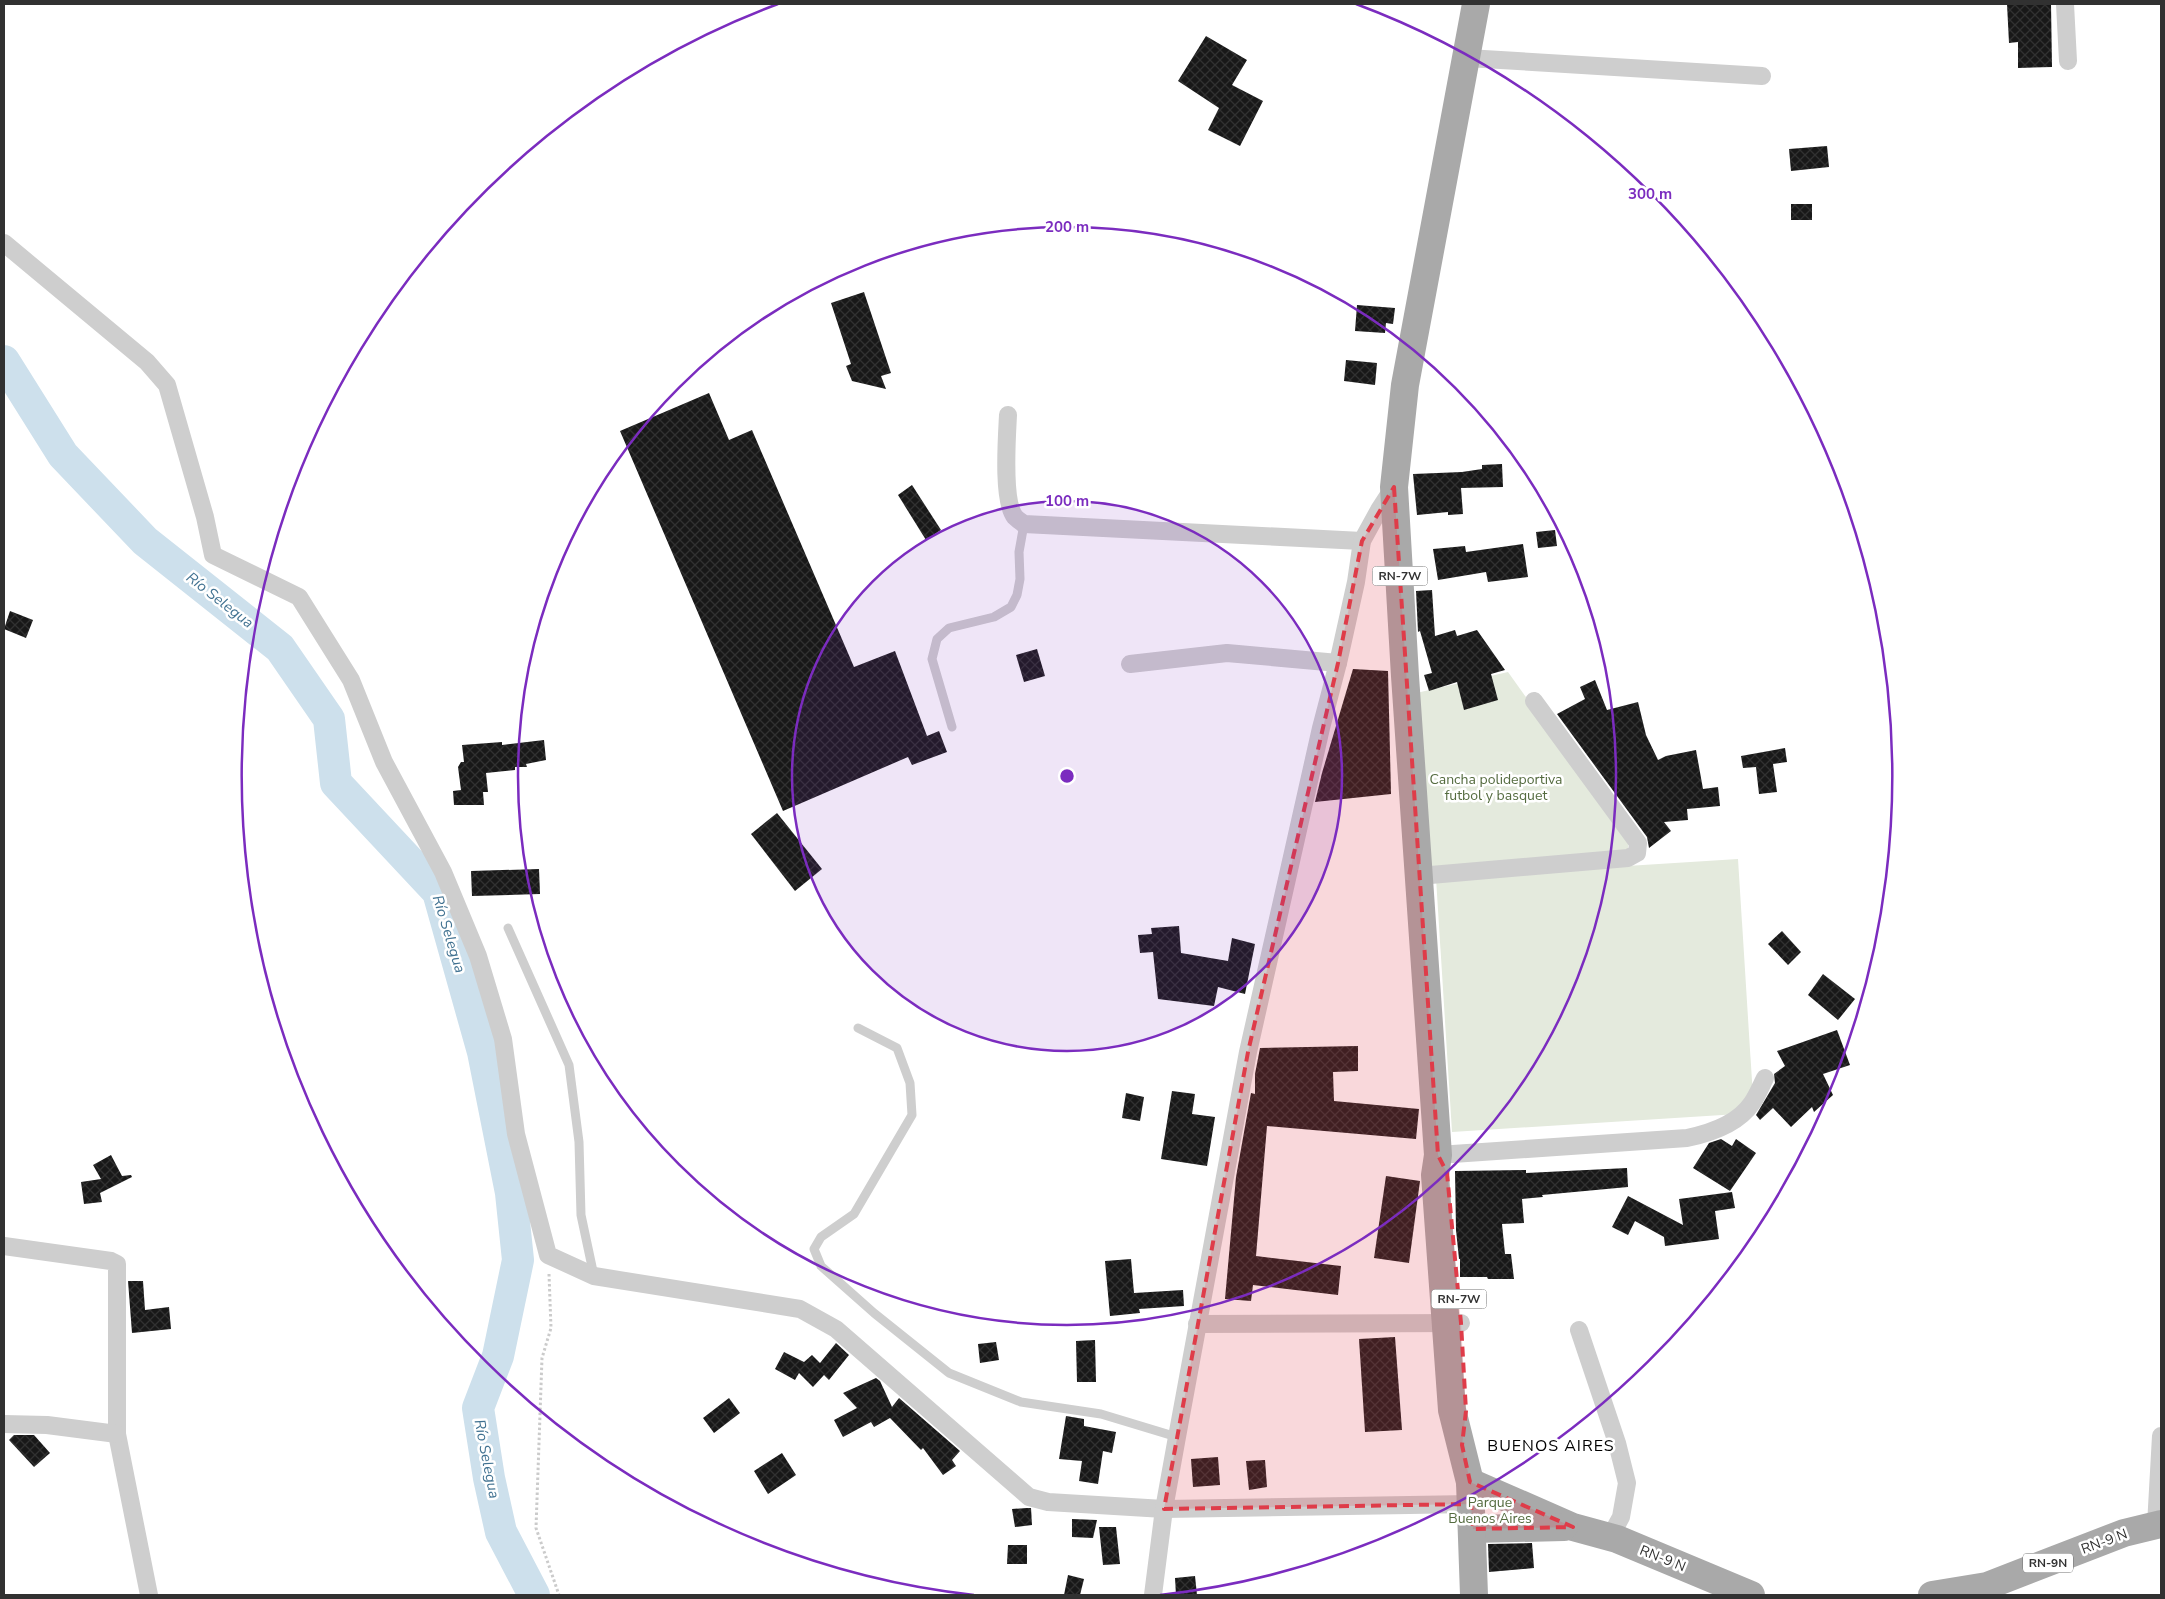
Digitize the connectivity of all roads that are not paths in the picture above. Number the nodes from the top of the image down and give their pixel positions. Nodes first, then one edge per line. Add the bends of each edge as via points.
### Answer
1 (1476, 4) edge
2 (2065, 4) edge
3 (1467, 58) junction
4 (2068, 62) dead end
5 (1762, 76) dead end
6 (4, 242) edge
7 (1008, 415) dead end
8 (1394, 487) junction
9 (1024, 524) junction
10 (1362, 541) junction
11 (1338, 663) junction
12 (1130, 664) dead end
13 (1534, 700) dead end
14 (952, 727) dead end
15 (1419, 876) junction
16 (508, 928) dead end
17 (858, 1028) dead end
18 (1765, 1078) dead end
19 (1438, 1154) junction
20 (4, 1246) edge
21 (594, 1276) junction
22 (1453, 1323) junction
23 (1197, 1324) junction
24 (1579, 1330) dead end
25 (4, 1424) edge
26 (117, 1434) junction
27 (2161, 1436) edge
28 (1176, 1437) junction
29 (1471, 1505) junction
30 (1164, 1509) junction
31 (2158, 1524) edge
32 (1572, 1527) junction
33 (1610, 1537) junction
34 (149, 1595) edge
35 (1153, 1595) edge
36 (1474, 1595) edge
37 (1751, 1595) edge
38 (1932, 1595) edge

1 - 3 main road, RN-7W
2 - 4 street
3 - 5 street
3 - 8 main road, RN-7W via 1405,385
6 - 21 street via 147,362 167,385 213,555 299,597 351,680 384,762 443,872 478,956 503,1039 516,1134 548,1255
7 - 9 street via 1006,458 1010,504 1014,516
8 - 10 street
8 - 15 main road, RN-7W
9 - 10 street
9 - 14 lane via 1019,552 1020,579 1011,607 994,617 949,628 937,639 932,659
10 - 11 street
11 - 12 street via 1227,653
11 - 23 street via 1248,1052
13 - 15 street via 1638,844 1637,853 1628,858
15 - 19 main road, RN-7W
16 - 21 lane via 569,1065 579,1142 581,1215
17 - 28 lane via 897,1048 910,1083 912,1115 854,1214 821,1237 814,1249 821,1266 950,1373 1021,1402 1100,1414
18 - 19 street via 1752,1103 1740,1117 1706,1134 1687,1138
19 - 22 main road, RN-7W via 1447,1173
20 - 26 street via 117,1264
21 - 30 street via 800,1309 836,1329 1029,1497 1048,1502
22 - 23 street
22 - 29 main road, RN-7W via 1466,1411 1462,1445
23 - 28 street
24 - 33 street via 1617,1444 1626,1483 1621,1517
25 - 26 street via 47,1425
26 - 34 street
27 - 31 street
28 - 30 street
29 - 30 street
29 - 32 main road, RN-9 N
29 - 32 main road, RN-9 N
29 - 36 main road
30 - 35 street
31 - 38 main road, RN-9 N / RN-9N via 2124,1533 1987,1586
32 - 33 main road, RN-9 N
33 - 37 main road, RN-9 N

